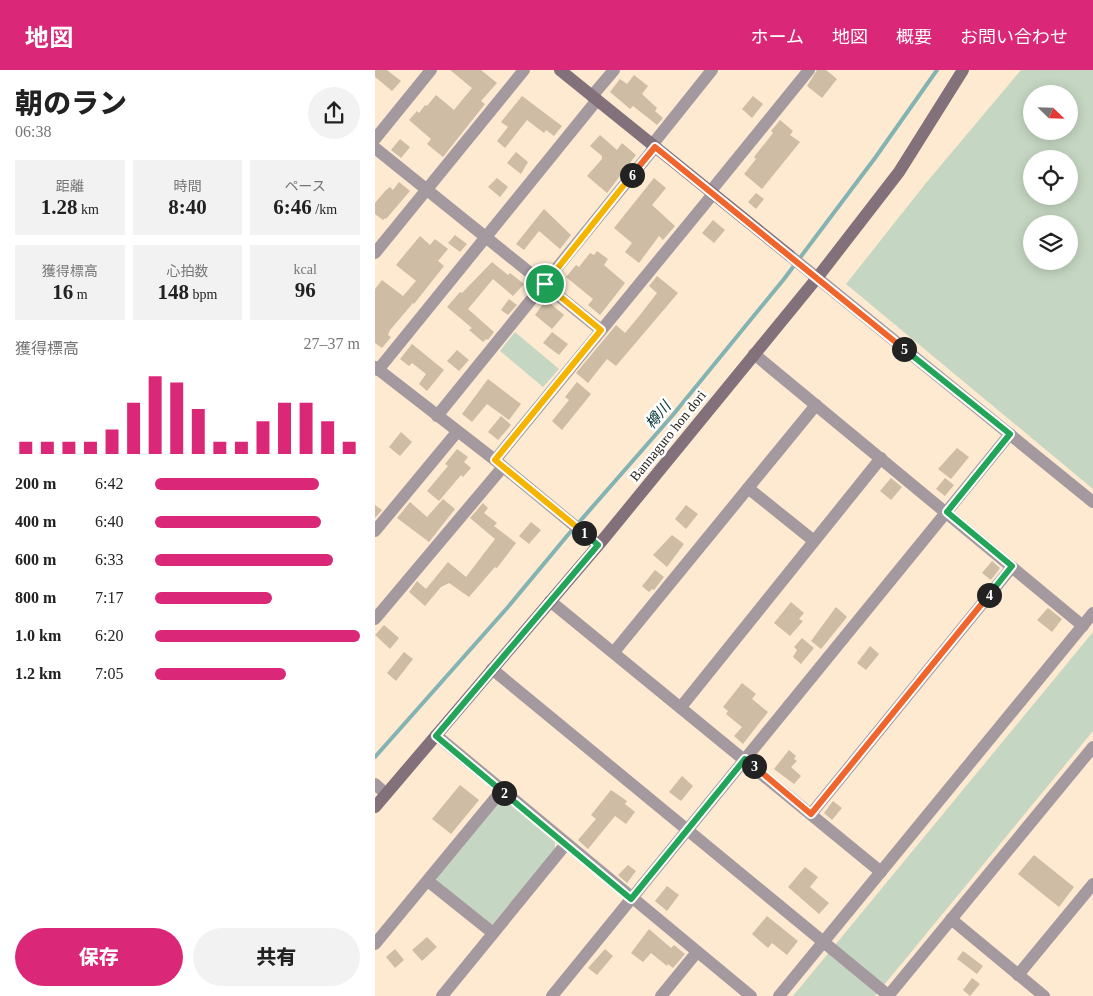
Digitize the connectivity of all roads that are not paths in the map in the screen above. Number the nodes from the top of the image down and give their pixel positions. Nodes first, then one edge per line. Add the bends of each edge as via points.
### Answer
1 (431, 70) edge
2 (524, 70) edge
3 (560, 70) edge
4 (614, 70) edge
5 (713, 70) edge
6 (809, 70) edge
7 (963, 70) edge
8 (595, 98) junction
9 (375, 139) edge
10 (654, 146) junction
11 (375, 148) edge
12 (426, 190) junction
13 (712, 193) junction
14 (486, 237) junction
15 (375, 253) edge
16 (817, 278) junction
17 (545, 284) junction
18 (601, 330) junction
19 (755, 354) junction
20 (377, 368) edge
21 (816, 405) junction
22 (437, 416) junction
23 (457, 432) junction
24 (1010, 434) junction
25 (881, 458) junction
26 (498, 464) junction
27 (748, 488) junction
28 (1093, 502) edge
29 (947, 512) junction
30 (375, 531) edge
31 (814, 541) junction
32 (598, 545) junction
33 (1012, 566) junction
34 (551, 601) junction
35 (1093, 613) edge
36 (375, 619) edge
37 (1083, 626) junction
38 (614, 652) junction
39 (492, 669) junction
40 (681, 707) junction
41 (436, 736) junction
42 (1093, 747) edge
43 (745, 759) junction
44 (1089, 762) edge
45 (375, 784) edge
46 (502, 790) junction
47 (386, 794) junction
48 (375, 807) edge
49 (811, 814) junction
50 (688, 829) junction
51 (566, 844) junction
52 (881, 872) junction
53 (427, 881) junction
54 (1093, 884) edge
55 (631, 899) junction
56 (951, 919) junction
57 (493, 933) junction
58 (823, 942) junction
59 (375, 944) edge
60 (697, 952) junction
61 (1017, 975) junction
62 (442, 996) edge
63 (552, 996) edge
64 (661, 996) edge
65 (751, 996) edge
66 (779, 996) edge
67 (889, 996) edge
68 (1044, 996) edge

1 - 9 street
2 - 12 street
3 - 8 street
4 - 8 street
5 - 10 street
6 - 13 street
7 - 16 street, Bannaguro hon dori via 899,172
8 - 10 street
8 - 14 street
10 - 13 street
10 - 17 street
11 - 12 street
12 - 14 street
12 - 15 street
13 - 16 street
13 - 18 street
14 - 17 street
14 - 20 street
16 - 19 street, Bannaguro hon dori
16 - 24 street
17 - 18 street
17 - 22 street
18 - 26 street
19 - 21 street
19 - 32 street, Bannaguro hon dori
20 - 22 street
21 - 25 street
21 - 27 street
22 - 23 street
23 - 26 street
23 - 30 street
24 - 28 street
24 - 29 street
25 - 29 street
25 - 31 street
26 - 32 street
26 - 36 street
27 - 31 street
27 - 38 street
29 - 33 street
29 - 43 street
31 - 40 street
32 - 34 street, Bannaguro hon dori
33 - 37 street
33 - 49 street
34 - 38 street
34 - 39 street, Bannaguro hon dori
35 - 37 street
37 - 52 street
38 - 40 street
39 - 41 street, Bannaguro hon dori
39 - 50 street
40 - 43 street
41 - 46 street
41 - 47 street, Bannaguro hon dori
42 - 44 street
43 - 49 street
43 - 50 street
44 - 56 street
45 - 47 street
46 - 51 street
46 - 53 street
47 - 48 street, Bannaguro hon dori
49 - 52 street
50 - 55 street
50 - 58 street
51 - 55 street
51 - 57 street
52 - 58 street
53 - 57 street
53 - 59 street
54 - 61 street
55 - 60 street
55 - 63 street
56 - 61 street
56 - 67 street
57 - 62 street
58 - 66 street
58 - 67 street
60 - 64 street
60 - 65 street
61 - 68 street

